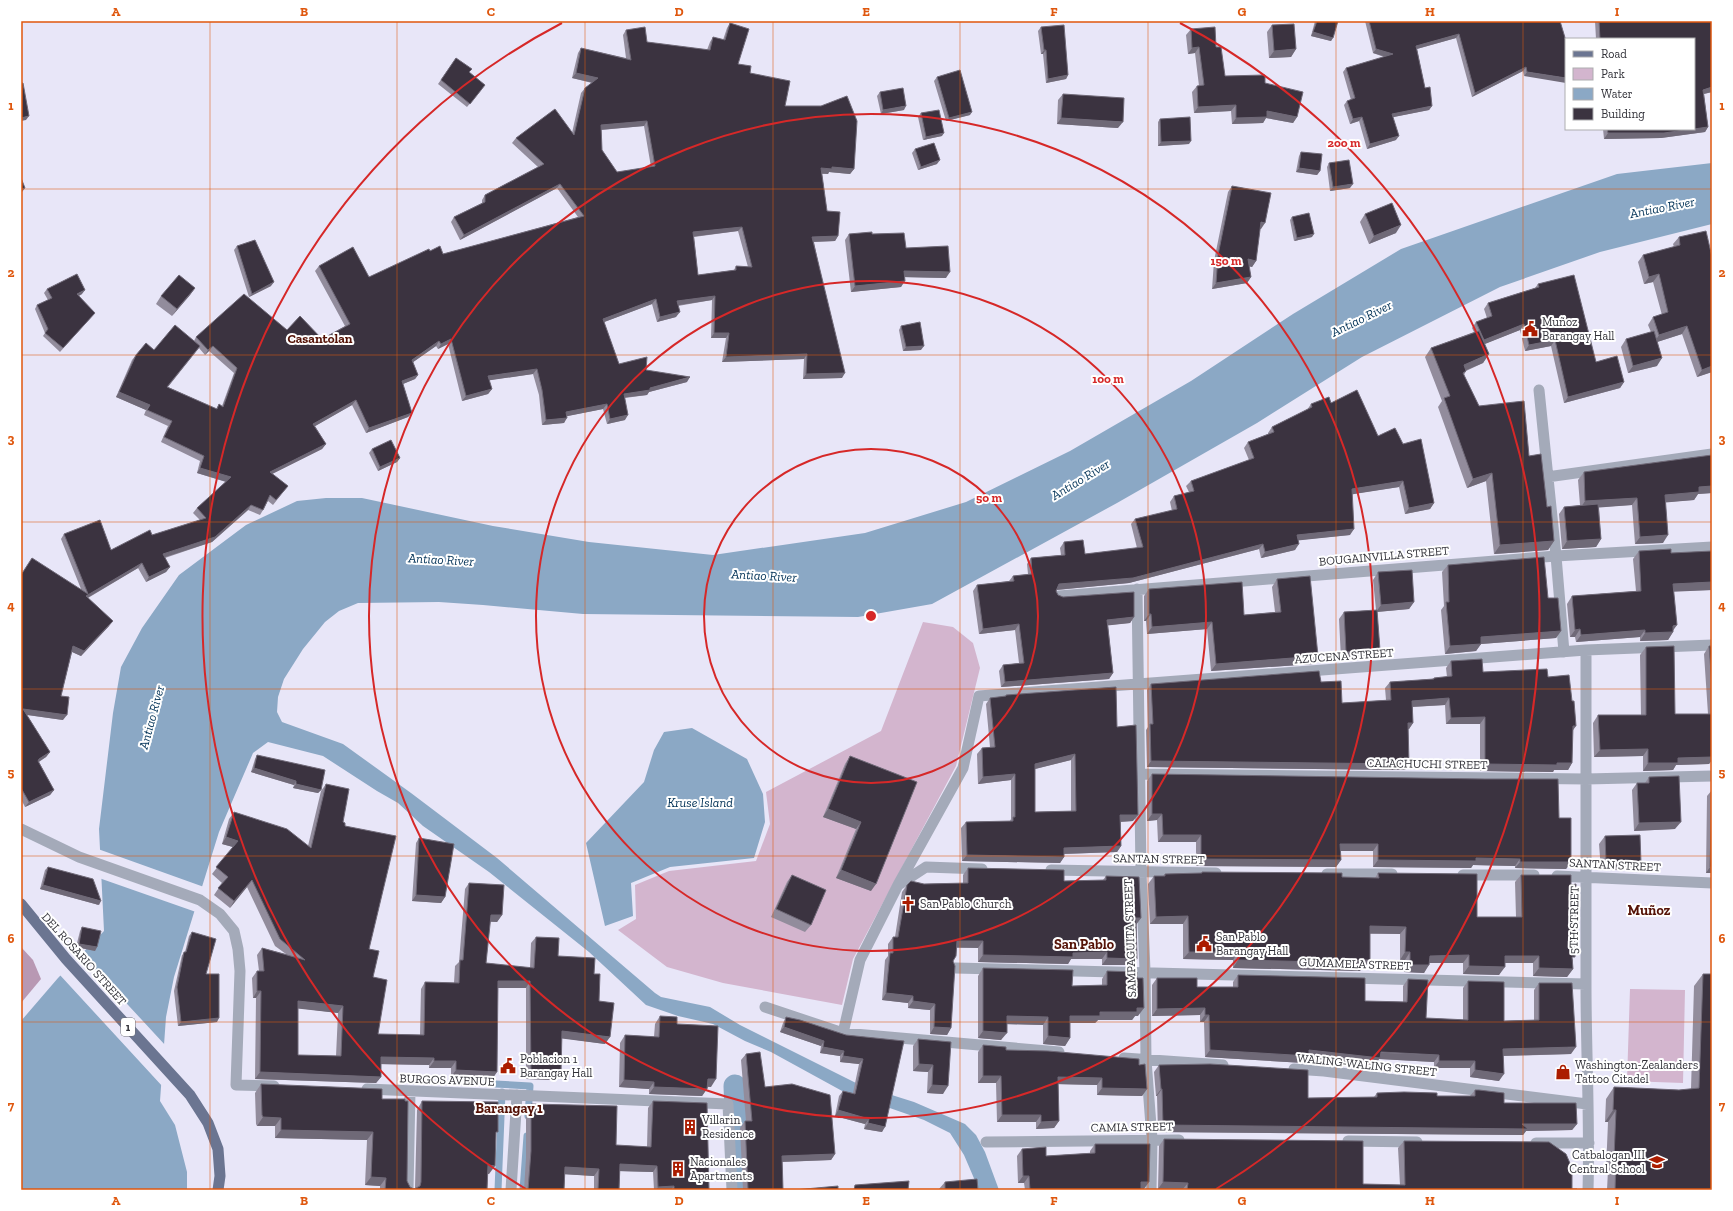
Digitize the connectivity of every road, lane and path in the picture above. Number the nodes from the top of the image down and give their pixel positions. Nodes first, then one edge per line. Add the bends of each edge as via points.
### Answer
1 (1539, 390) dead end
2 (1712, 454) edge
3 (1547, 477) junction
4 (1712, 546) edge
5 (1556, 556) junction
6 (1137, 589) junction
7 (1059, 596) edge
8 (1712, 645) edge
9 (1586, 650) junction
10 (1564, 652) junction
11 (1139, 684) junction
12 (1141, 774) junction
13 (1712, 776) edge
14 (1586, 779) junction
15 (21, 829) edge
16 (990, 869) edge
17 (1037, 870) edge
18 (1141, 872) junction
19 (1229, 873) edge
20 (1316, 874) edge
21 (1404, 874) edge
22 (1452, 875) edge
23 (1587, 876) junction
24 (1712, 883) edge
25 (898, 885) junction
26 (21, 904) edge
27 (955, 968) edge
28 (1145, 971) junction
29 (1586, 984) junction
30 (765, 1007) dead end
31 (843, 1033) junction
32 (1074, 1053) edge
33 (1114, 1057) edge
34 (1146, 1060) junction
35 (1231, 1065) edge
36 (1285, 1069) edge
37 (284, 1087) edge
38 (355, 1089) edge
39 (410, 1091) junction
40 (517, 1095) junction
41 (1587, 1104) junction
42 (1152, 1139) junction
43 (1191, 1140) edge
44 (1335, 1141) edge
45 (986, 1142) dead end
46 (1430, 1142) edge
47 (1526, 1143) edge
48 (1590, 1143) junction
49 (218, 1190) edge
50 (408, 1190) edge
51 (511, 1190) edge
52 (732, 1190) edge
53 (1151, 1190) edge
54 (1588, 1190) edge

1 - 3 street
2 - 3 street
3 - 5 street
4 - 5 street, BOUGAINVILLA STREET
5 - 6 street, BOUGAINVILLA STREET
5 - 10 street
6 - 7 street, BOUGAINVILLA STREET
6 - 11 street, SAMPAGUITA STREET
8 - 9 street, AZUCENA STREET
9 - 10 street, AZUCENA STREET
9 - 14 street, 5TH STREET
10 - 11 street, AZUCENA STREET
11 - 12 street, SAMPAGUITA STREET
11 - 25 street, AZUCENA STREET via 979,696 963,768
12 - 14 street, CALACHUCHI STREET
12 - 18 street, SAMPAGUITA STREET
13 - 14 street, CALACHUCHI STREET
14 - 23 street, 5TH STREET
15 - 37 street via 79,857 200,900 220,914 234,931 238,949 240,971 236,1085
16 - 25 street via 926,868
17 - 18 street, SANTAN STREET
18 - 19 street, SANTAN STREET
18 - 28 street, SAMPAGUITA STREET
20 - 21 street
22 - 23 street, SANTAN STREET
23 - 24 street, SANTAN STREET
23 - 29 street, 5TH STREET
25 - 31 street via 860,960
26 - 49 main road, DEL ROSARIO STREET / 1 via 66,959 190,1095 208,1122 218,1149
27 - 28 street, GUMAMELA STREET
28 - 29 street, GUMAMELA STREET
28 - 34 street, SAMPAGUITA STREET
29 - 41 street, 5TH STREET
30 - 31 street
31 - 32 street
33 - 34 street
34 - 35 street
34 - 42 street, SAMPAGUITA STREET
36 - 41 street, WALING-WALING STREET
38 - 39 street, BURGOS AVENUE
39 - 40 street, BURGOS AVENUE
39 - 50 street
40 - 51 street
40 - 52 street, BURGOS AVENUE via 728,1104
41 - 48 street, 5TH STREET
42 - 43 street, CAMIA STREET
42 - 45 street, CAMIA STREET
42 - 53 street, SAMPAGUITA STREET
44 - 46 street
47 - 48 street
48 - 54 street, 5TH STREET

